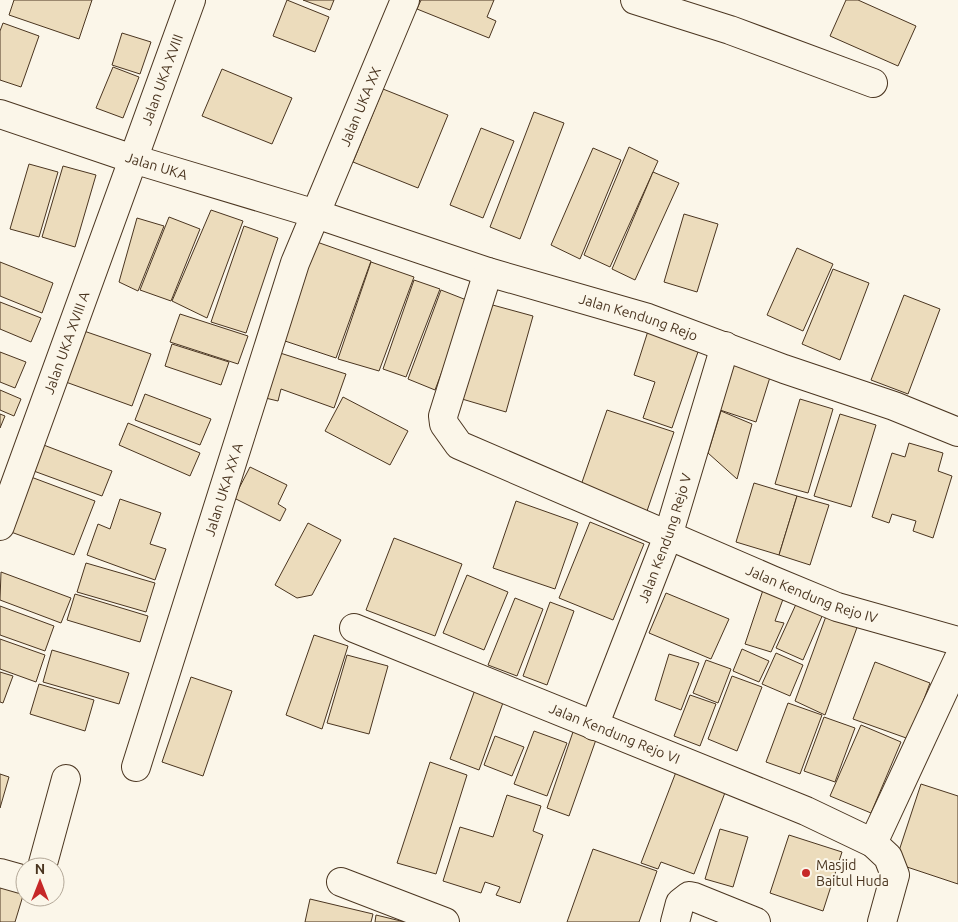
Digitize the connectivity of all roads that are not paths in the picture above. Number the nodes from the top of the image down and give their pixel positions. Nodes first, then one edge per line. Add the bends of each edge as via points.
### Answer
1 (191, 0) edge
2 (404, 0) edge
3 (635, 0) edge
4 (873, 84) dead end
5 (0, 114) edge
6 (133, 159) junction
7 (316, 214) junction
8 (488, 272) junction
9 (725, 346) junction
10 (958, 432) edge
11 (0, 526) edge
12 (668, 536) junction
13 (354, 628) dead end
14 (958, 640) edge
15 (958, 660) edge
16 (594, 726) junction
17 (136, 767) dead end
18 (66, 779) dead end
19 (873, 843) junction
20 (45, 857) edge
21 (0, 873) edge
22 (15, 877) edge
23 (341, 882) dead end
24 (678, 912) edge
25 (445, 922) edge
26 (756, 922) edge
27 (882, 922) edge

1 - 6 street, Jalan UKA XVIII
2 - 7 street, Jalan UKA XX
3 - 4 street via 730,30
5 - 6 street, Jalan UKA
6 - 7 street, Jalan UKA
6 - 11 street, Jalan UKA XVIII A
7 - 8 street, Jalan Kendung Rejo
7 - 17 street, Jalan UKA XX A via 296,263
8 - 9 street, Jalan Kendung Rejo via 638,315
8 - 12 street, Jalan Kendung Rejo IV via 442,416 444,424 454,437
9 - 10 street, Jalan Kendung Rejo
9 - 12 street, Jalan Kendung Rejo V
12 - 14 street, Jalan Kendung Rejo IV via 836,607
12 - 16 street, Jalan Kendung Rejo V
13 - 16 street, Jalan Kendung Rejo VI
15 - 19 street
16 - 19 street, Jalan Kendung Rejo VI via 806,811
18 - 20 street
19 - 27 street via 888,857 895,875
21 - 22 street
23 - 25 street
24 - 26 street via 689,896

